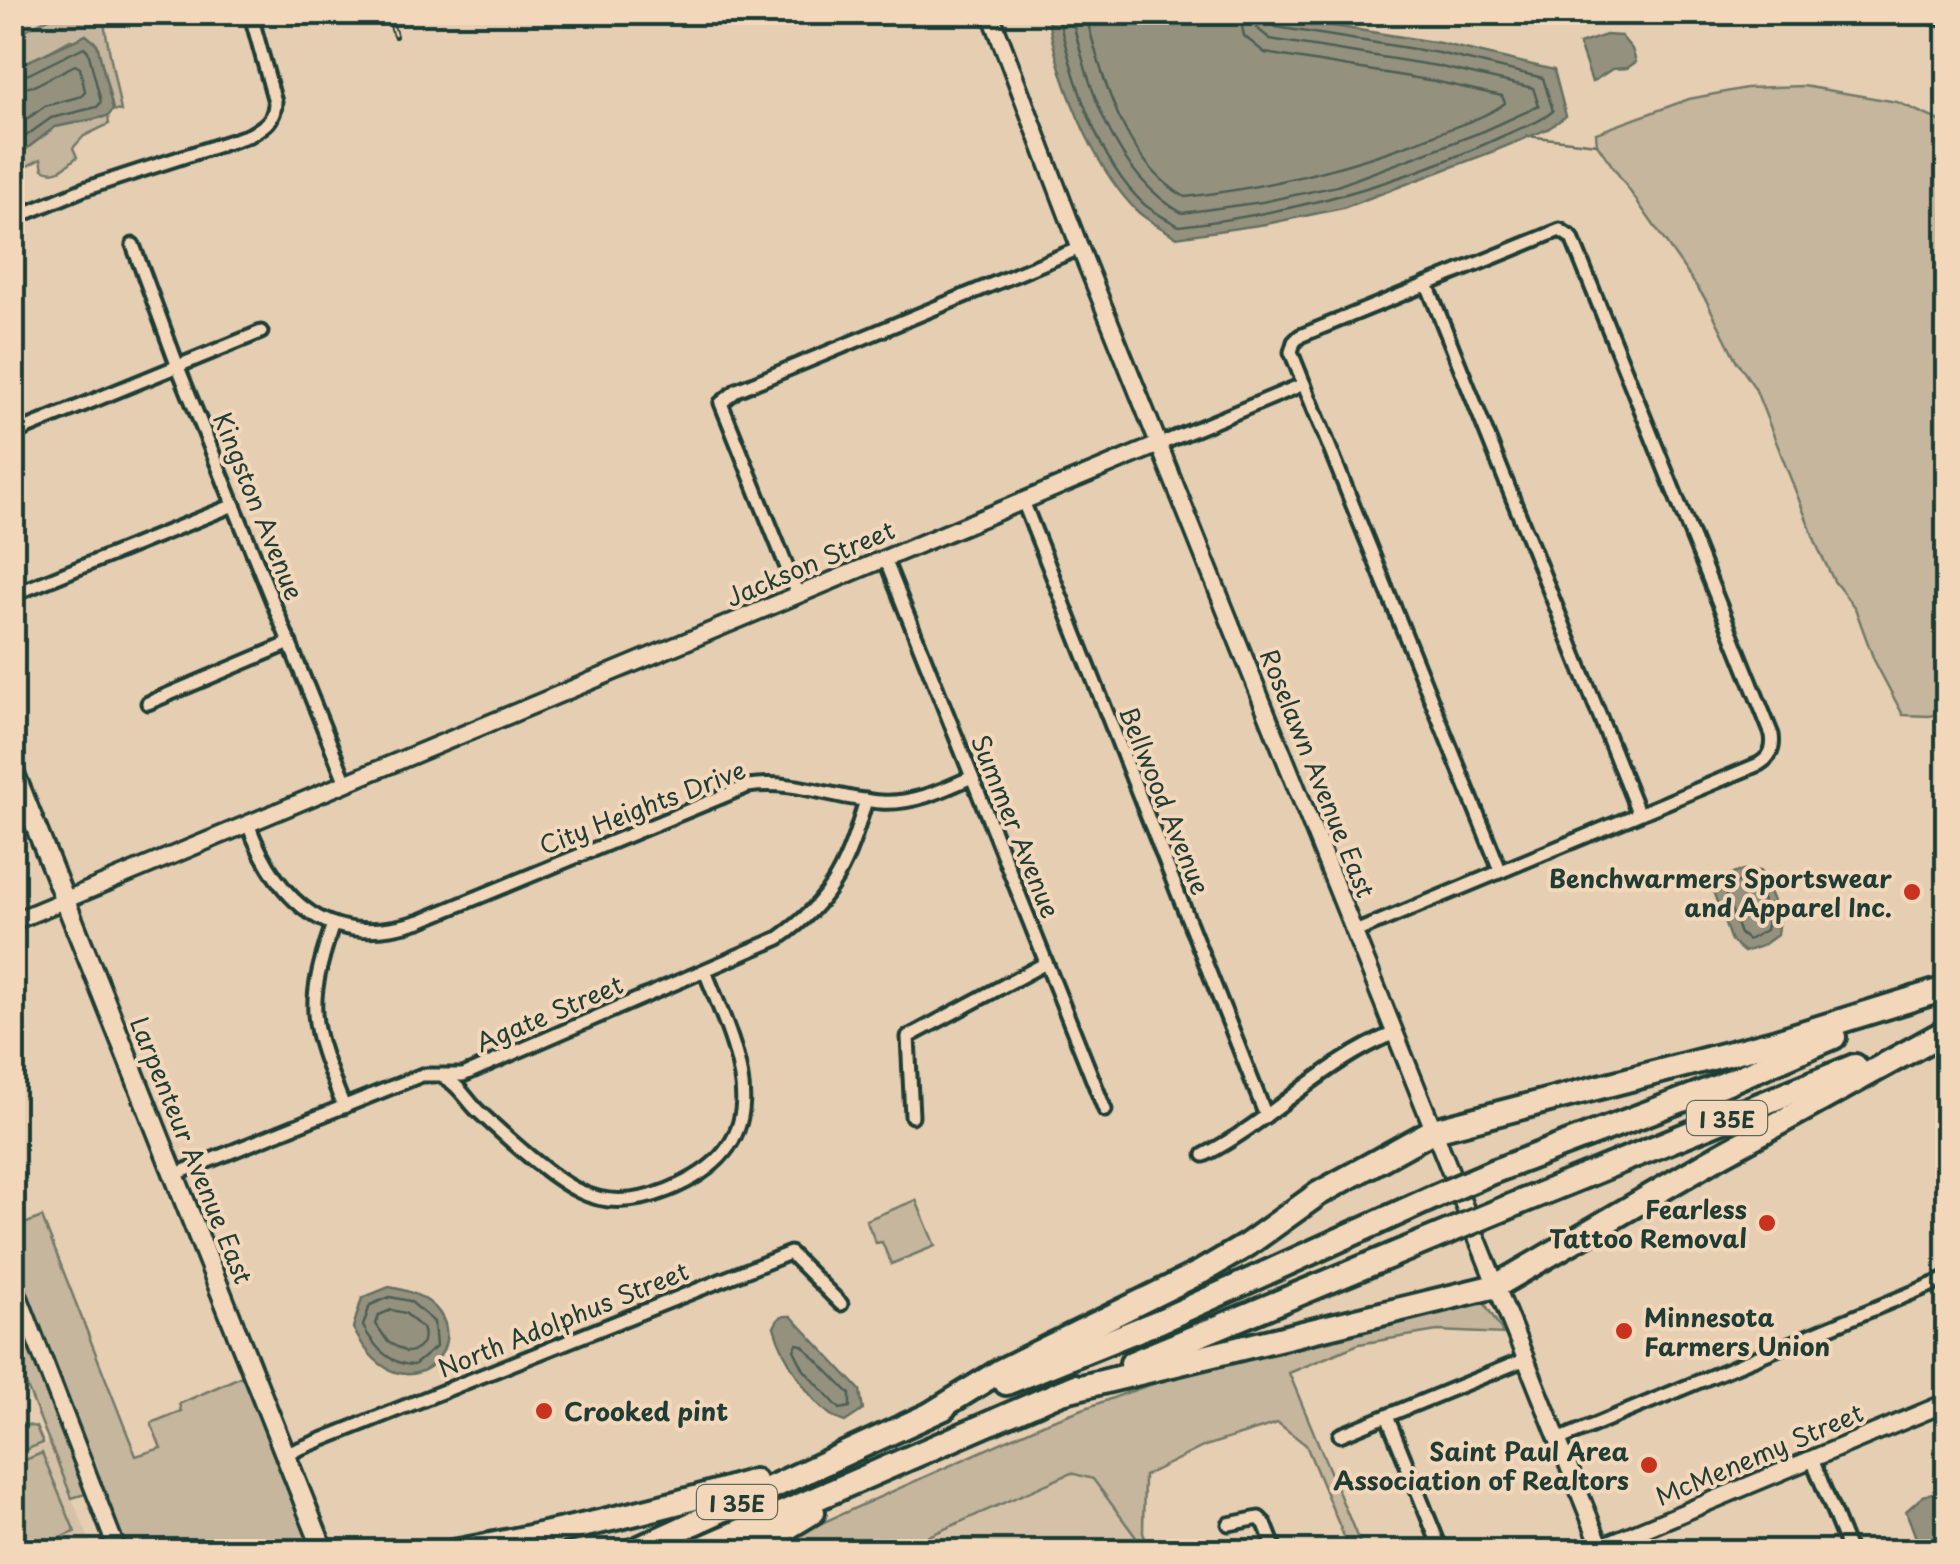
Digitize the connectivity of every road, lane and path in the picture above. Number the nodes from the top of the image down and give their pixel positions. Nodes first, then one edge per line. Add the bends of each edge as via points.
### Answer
1 (250, 12) edge
2 (990, 12) edge
3 (12, 219) edge
4 (132, 245) dead end
5 (1080, 248) junction
6 (1427, 284) junction
7 (261, 332) dead end
8 (178, 367) junction
9 (1304, 384) junction
10 (12, 434) edge
11 (1160, 444) junction
12 (1022, 502) junction
13 (234, 505) junction
14 (885, 559) junction
15 (12, 595) edge
16 (798, 595) junction
17 (290, 644) junction
18 (148, 702) dead end
19 (12, 767) edge
20 (972, 777) junction
21 (346, 784) junction
22 (866, 800) junction
23 (1638, 812) junction
24 (248, 824) junction
25 (1500, 870) junction
26 (66, 900) junction
27 (12, 922) edge
28 (334, 924) junction
29 (1355, 932) junction
30 (1046, 962) junction
31 (705, 970) junction
32 (1948, 988) edge
33 (1948, 1029) edge
34 (1395, 1033) junction
35 (441, 1076) junction
36 (344, 1107) junction
37 (1105, 1110) dead end
38 (912, 1116) dead end
39 (1266, 1116) junction
40 (1434, 1130) junction
41 (1204, 1156) dead end
42 (176, 1174) junction
43 (1948, 1278) edge
44 (12, 1279) edge
45 (1496, 1286) junction
46 (841, 1304) dead end
47 (1526, 1359) junction
48 (1061, 1392) junction
49 (1948, 1402) edge
50 (932, 1413) junction
51 (1387, 1416) junction
52 (1340, 1436) dead end
53 (1558, 1440) junction
54 (844, 1452) junction
55 (286, 1454) junction
56 (1812, 1459) junction
57 (891, 1465) junction
58 (1230, 1524) dead end
59 (1848, 1548) dead end
60 (1598, 1550) edge
61 (118, 1552) edge
62 (324, 1552) edge
63 (454, 1552) edge
64 (631, 1552) edge
65 (693, 1552) edge
66 (748, 1552) edge
67 (1276, 1552) edge
68 (1442, 1552) edge

1 - 3 street via 275,102 271,120 250,135
2 - 5 street, Roselawn Avenue East
4 - 8 street, Kingston Avenue
5 - 11 street, Roselawn Avenue East
5 - 16 street via 737,390 721,403
6 - 9 street via 1296,339 1292,355
6 - 23 street
6 - 23 street via 1557,230 1572,238 1772,735 1769,756 1759,764
7 - 8 street
8 - 10 street
8 - 13 street, Kingston Avenue
9 - 11 street, Jackson Street
9 - 25 street
11 - 12 street, Jackson Street
11 - 29 street, Roselawn Avenue East
12 - 14 street, Jackson Street
12 - 39 street, Bellwood Avenue
13 - 15 street
13 - 17 street, Kingston Avenue
14 - 16 street, Jackson Street
14 - 20 street, Summer Avenue
16 - 21 street, Jackson Street
17 - 18 street
17 - 21 street, Kingston Avenue
19 - 26 main road, Larpenteur Avenue East
20 - 22 street, City Heights Drive via 919,798
20 - 30 street, Summer Avenue
21 - 24 street, Jackson Street
22 - 28 street, City Heights Drive via 784,783 748,786 420,921 384,930
22 - 31 street, Agate Street via 842,870 810,914 779,938
23 - 25 street
24 - 26 street, Jackson Street
24 - 28 street via 276,883 301,907
25 - 29 street
26 - 27 street, Jackson Street
26 - 42 main road, Larpenteur Avenue East
28 - 36 street via 316,979 314,1015
29 - 34 street, Roselawn Avenue East
30 - 37 street, Summer Avenue
30 - 38 street via 908,1036
31 - 35 street, Agate Street via 463,1075
31 - 35 street via 740,1060 743,1106 718,1158 659,1194 611,1201 567,1185
32 - 40 highway via 1773,1042
32 - 50 highway, I 35E, bridge via 1714,1088 1492,1172 1160,1321
33 - 45 highway
33 - 48 highway, I 35E, bridge
34 - 39 street via 1354,1051
34 - 40 street, Roselawn Avenue East
35 - 36 street, Agate Street via 422,1075
36 - 42 street, Agate Street
39 - 41 street
40 - 45 street, Roselawn Avenue East
40 - 50 highway via 1318,1194 1201,1272 1000,1371
42 - 55 main road, Larpenteur Avenue East
43 - 53 street
44 - 61 street
45 - 47 street, Roselawn Avenue East
45 - 48 highway
46 - 55 street, North Adolphus Street via 790,1253
47 - 51 street
47 - 53 street, Roselawn Avenue East
48 - 57 highway, I 35E
49 - 56 street, McMenemy Street
50 - 54 highway, I 35E
51 - 52 street
51 - 68 street
53 - 60 street, Roselawn Avenue East
54 - 63 highway via 672,1506
54 - 64 highway, I 35E
55 - 62 main road, Larpenteur Avenue East
56 - 59 street
56 - 60 street, McMenemy Street
57 - 65 highway, I 35E
57 - 66 highway
58 - 67 street via 1259,1518

